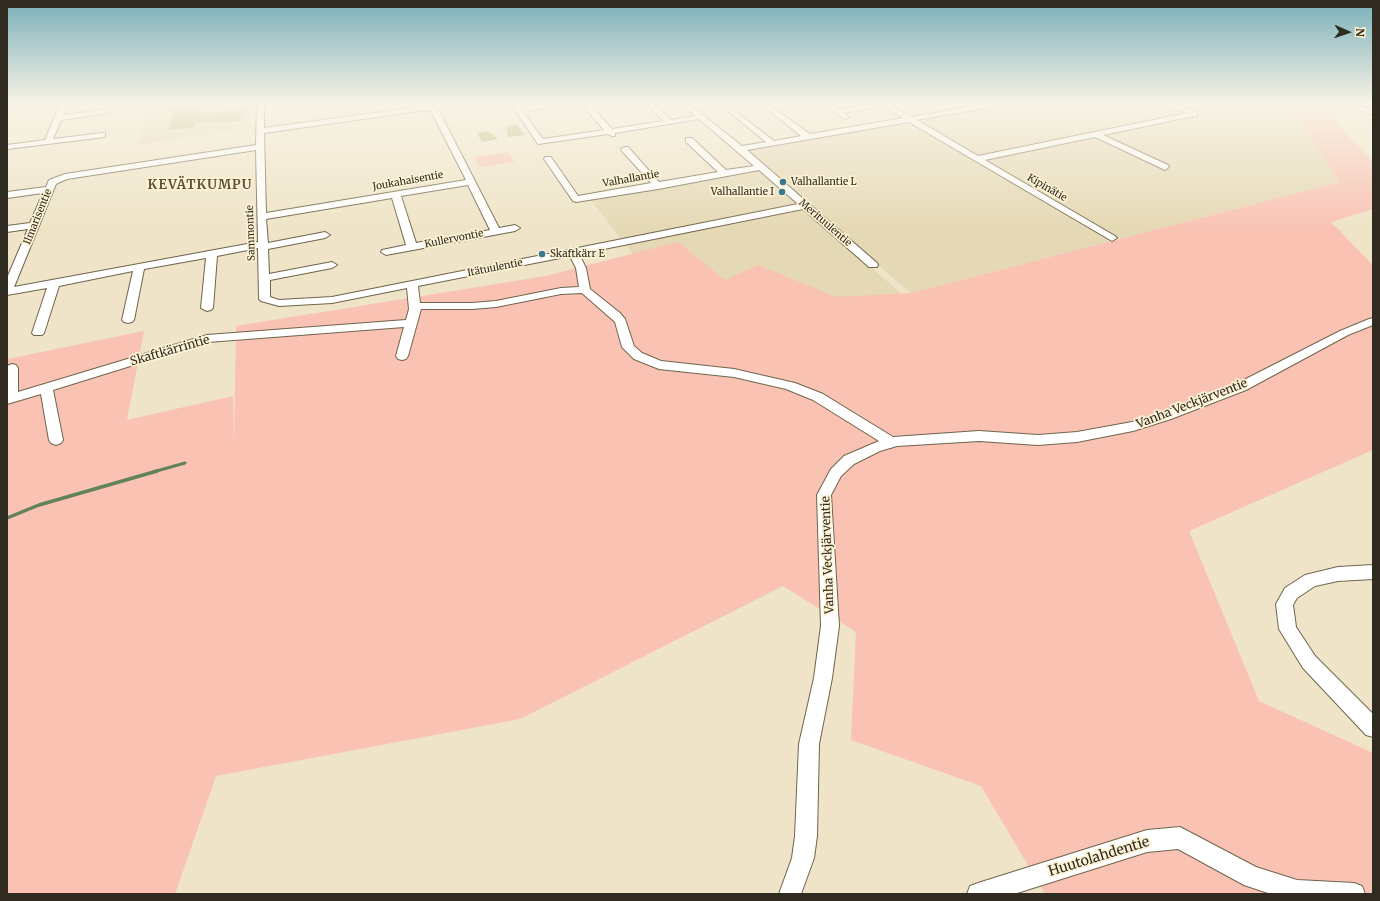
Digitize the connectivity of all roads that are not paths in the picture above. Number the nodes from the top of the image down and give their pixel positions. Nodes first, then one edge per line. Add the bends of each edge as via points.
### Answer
1 (452, 146) edge
2 (695, 146) edge
3 (736, 146) edge
4 (756, 146) edge
5 (955, 146) edge
6 (1039, 146) edge
7 (1122, 146) edge
8 (260, 147) joint
9 (625, 149) dead end
10 (740, 149) junction
11 (548, 159) dead end
12 (976, 159) junction
13 (761, 167) junction
14 (1165, 167) dead end
15 (724, 173) junction
16 (470, 182) junction
17 (658, 186) junction
18 (50, 189) junction
19 (7, 195) edge
20 (396, 195) junction
21 (804, 206) junction
22 (262, 217) junction
23 (35, 225) junction
24 (515, 228) dead end
25 (7, 229) edge
26 (496, 231) junction
27 (325, 235) dead end
28 (1112, 238) dead end
29 (262, 245) junction
30 (412, 247) junction
31 (386, 252) dead end
32 (573, 252) junction
33 (212, 253) junction
34 (332, 265) dead end
35 (873, 265) dead end
36 (139, 267) junction
37 (10, 277) edge
38 (264, 278) junction
39 (54, 282) junction
40 (412, 284) junction
41 (584, 290) junction
42 (7, 292) edge
43 (279, 303) joint
44 (415, 306) junction
45 (207, 308) dead end
46 (128, 320) dead end
47 (1373, 321) edge
48 (410, 323) junction
49 (38, 333) dead end
50 (402, 356) dead end
51 (12, 368) dead end
52 (46, 388) junction
53 (9, 400) edge
54 (56, 440) dead end
55 (892, 443) junction
56 (1373, 572) edge
57 (1373, 728) edge
58 (790, 894) edge
59 (978, 894) edge
60 (1354, 894) edge

1 - 16 street
2 - 15 street
3 - 10 street, Merituulentie
4 - 10 street
5 - 12 street, Kipinätie
6 - 12 street
7 - 14 street
8 - 18 street, Ilmarisentie via 65,177 52,182
8 - 22 street, Sammontie
9 - 17 street
10 - 13 street, Merituulentie
11 - 17 street, Valhallantie via 576,199
12 - 28 street, Kipinätie
13 - 15 street, Valhallantie
13 - 21 street, Merituulentie
15 - 17 street, Valhallantie
16 - 20 street, Joukahaisentie
16 - 26 street, Kullervontie
18 - 19 street
18 - 23 street, Ilmarisentie
20 - 22 street, Joukahaisentie
20 - 30 street, Kullervontie
21 - 32 street, Itätuulentie
21 - 35 street, Merituulentie
22 - 29 street, Sammontie
23 - 25 street
23 - 37 street, Ilmarisentie
24 - 26 street, Kullervontie
26 - 30 street, Kullervontie
27 - 29 street, Ilmarisentie
29 - 33 street, Ilmarisentie
29 - 38 street, Sammontie
30 - 31 street, Kullervontie
32 - 40 street, Itätuulentie
32 - 41 street via 581,268
33 - 36 street, Ilmarisentie
33 - 45 street
34 - 38 street
36 - 39 street, Ilmarisentie
36 - 46 street
37 - 42 street, Ilmarisentie
38 - 43 street, Sammontie via 265,299
39 - 42 street, Ilmarisentie
39 - 49 street
40 - 43 street, Itätuulentie via 332,300
40 - 44 street
41 - 44 street via 561,291 488,305
41 - 55 street via 621,321 628,347 638,356 659,365 734,373 790,386 818,397
44 - 48 street
47 - 55 street, Vanha Veckjärventie via 1344,333 1241,387 1133,426 1077,437 1038,440 979,436
48 - 50 street
48 - 52 street, Skaftkärrintie via 207,339
51 - 53 street
52 - 53 street, Skaftkärrintie
52 - 54 street
55 - 58 street, Vanha Veckjärventie via 849,460 836,473 824,495 830,626 823,678 809,744 803,858
56 - 57 street via 1338,574 1311,580 1291,593 1284,604 1288,629 1309,662
59 - 60 street, Huutolahdentie via 1147,841 1180,838 1260,880 1297,891

